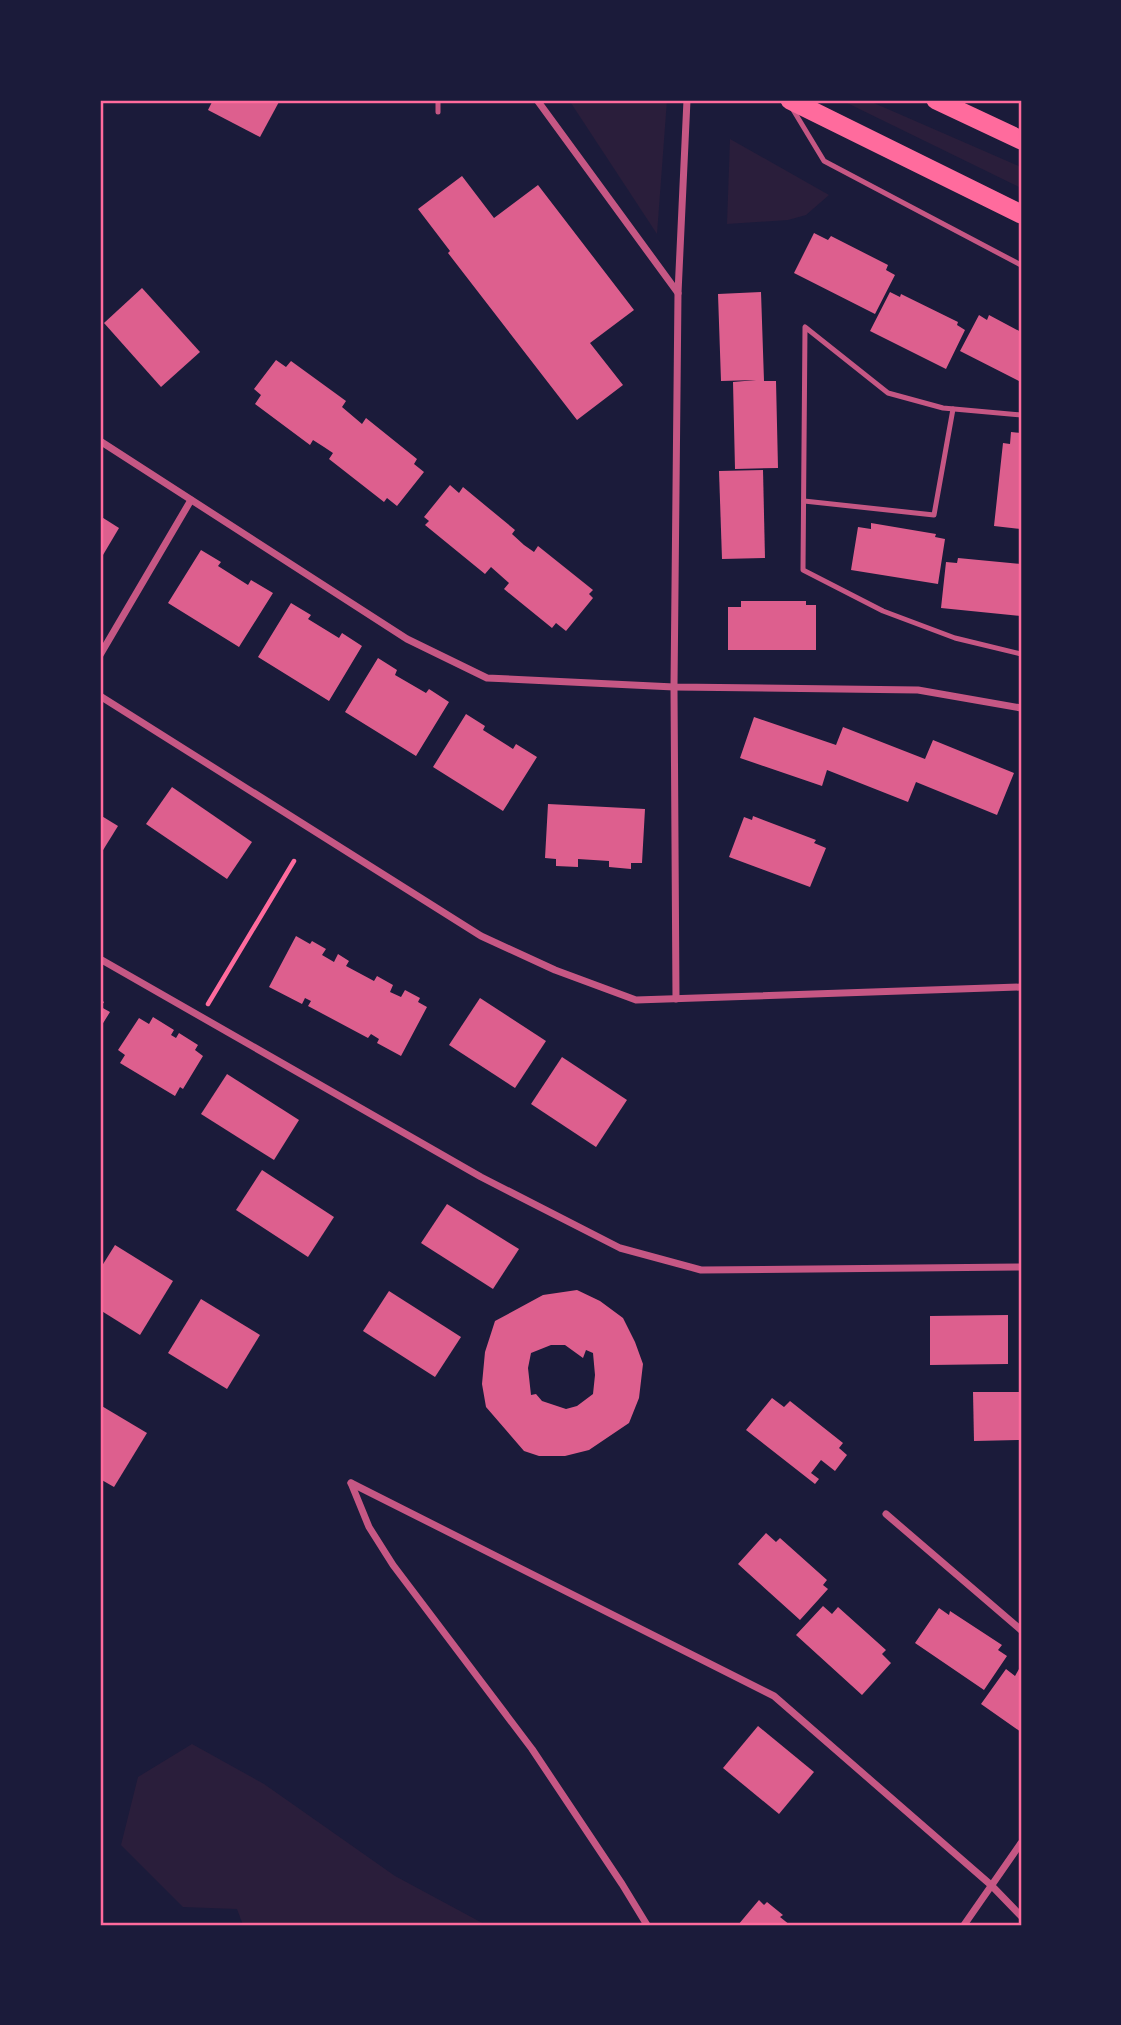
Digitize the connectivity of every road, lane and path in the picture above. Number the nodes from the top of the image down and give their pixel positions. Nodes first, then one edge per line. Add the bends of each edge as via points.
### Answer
1 (438, 100) edge
2 (537, 100) edge
3 (687, 100) edge
4 (788, 100) edge
5 (936, 100) edge
6 (438, 113) dead end
7 (1021, 140) edge
8 (1021, 214) edge
9 (1021, 265) edge
10 (678, 293) junction
11 (953, 409) junction
12 (1021, 415) edge
13 (100, 441) edge
14 (191, 500) junction
15 (804, 500) junction
16 (1021, 654) edge
17 (100, 655) edge
18 (674, 687) junction
19 (100, 696) edge
20 (1021, 708) edge
21 (294, 861) dead end
22 (100, 959) edge
23 (1021, 987) edge
24 (676, 999) junction
25 (200, 1016) junction
26 (1021, 1267) edge
27 (886, 1514) dead end
28 (1021, 1630) edge
29 (1021, 1843) edge
30 (991, 1885) junction
31 (1021, 1916) edge
32 (647, 1925) edge
33 (964, 1925) edge

1 - 6 lane
2 - 10 street
3 - 10 street
4 - 8 highway
4 - 9 lane via 824,161
5 - 7 highway
10 - 18 street
11 - 12 lane
11 - 15 lane via 934,515
11 - 15 lane via 888,393 805,327
13 - 14 street
14 - 17 street
14 - 18 street via 407,639 487,678
15 - 16 lane via 803,570 883,611 955,638
18 - 20 street via 918,690
18 - 24 street
19 - 24 street via 481,936 636,1000
21 - 25 path
22 - 25 street
23 - 24 street
25 - 26 street via 481,1177 620,1248 701,1270
27 - 28 street
29 - 30 street
30 - 31 street
30 - 32 street via 774,1696 351,1483 369,1527 393,1565 532,1749
30 - 33 street

